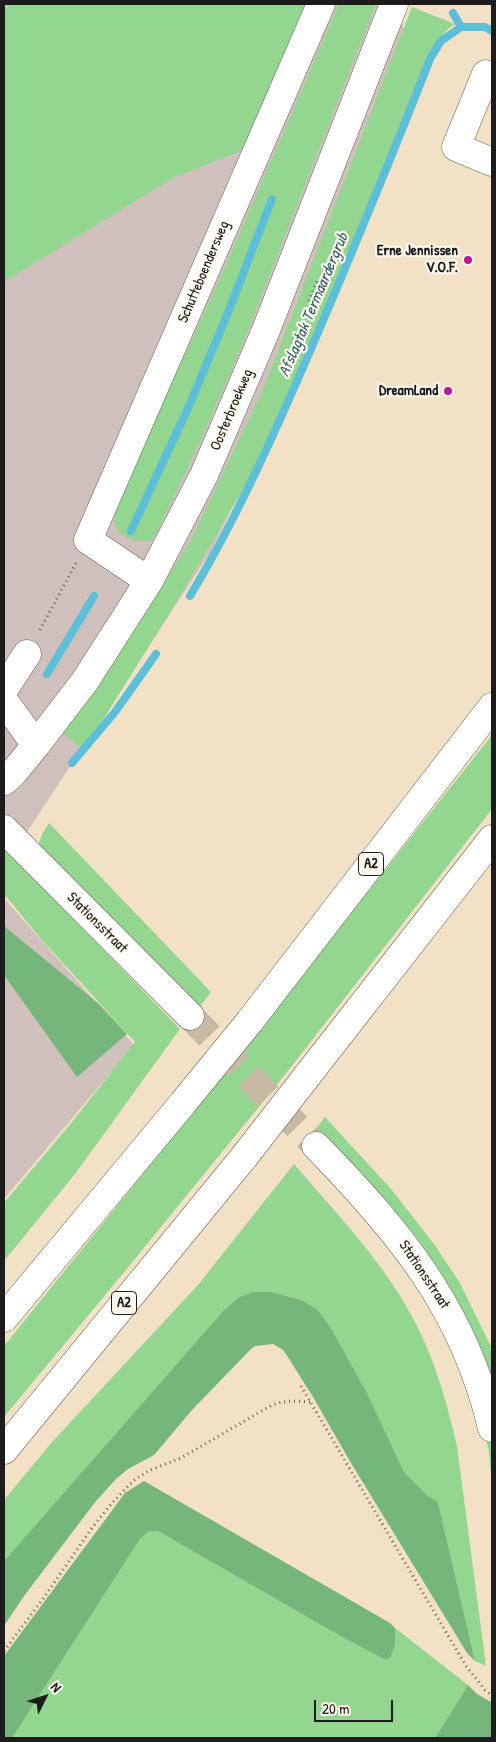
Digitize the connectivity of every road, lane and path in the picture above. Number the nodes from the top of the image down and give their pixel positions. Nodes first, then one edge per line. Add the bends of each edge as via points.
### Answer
1 (321, 4) edge
2 (394, 4) edge
3 (492, 77) edge
4 (492, 162) edge
5 (88, 540) junction
6 (149, 581) junction
7 (27, 654) joint
8 (4, 689) edge
9 (4, 701) edge
10 (491, 708) edge
11 (36, 745) junction
12 (4, 781) edge
13 (4, 829) edge
14 (492, 839) edge
15 (190, 1016) tunnel mouth
16 (316, 1146) tunnel mouth
17 (4, 1318) edge
18 (301, 1386) dead end
19 (310, 1402) junction
20 (492, 1428) edge
21 (4, 1450) edge
22 (4, 1651) edge
23 (492, 1696) edge

1 - 5 main road, Schutteboendersweg
2 - 6 main road, Oosterbroekweg via 266,330 204,475
3 - 4 main road via 486,74 456,147
5 - 6 main road
5 - 7 path
6 - 11 main road, Oosterbroekweg via 85,681
7 - 8 main road
9 - 11 main road
10 - 17 main road, A2, bridge via 250,1021
11 - 12 main road, Oosterbroekweg
13 - 15 main road, Stationsstraat
14 - 21 main road, A2, bridge via 244,1157
16 - 20 main road, Stationsstraat via 387,1223 438,1294 459,1331 474,1368
18 - 19 path
19 - 22 path via 290,1400 272,1405 181,1458 148,1471 133,1481 92,1528
19 - 23 path via 466,1666

